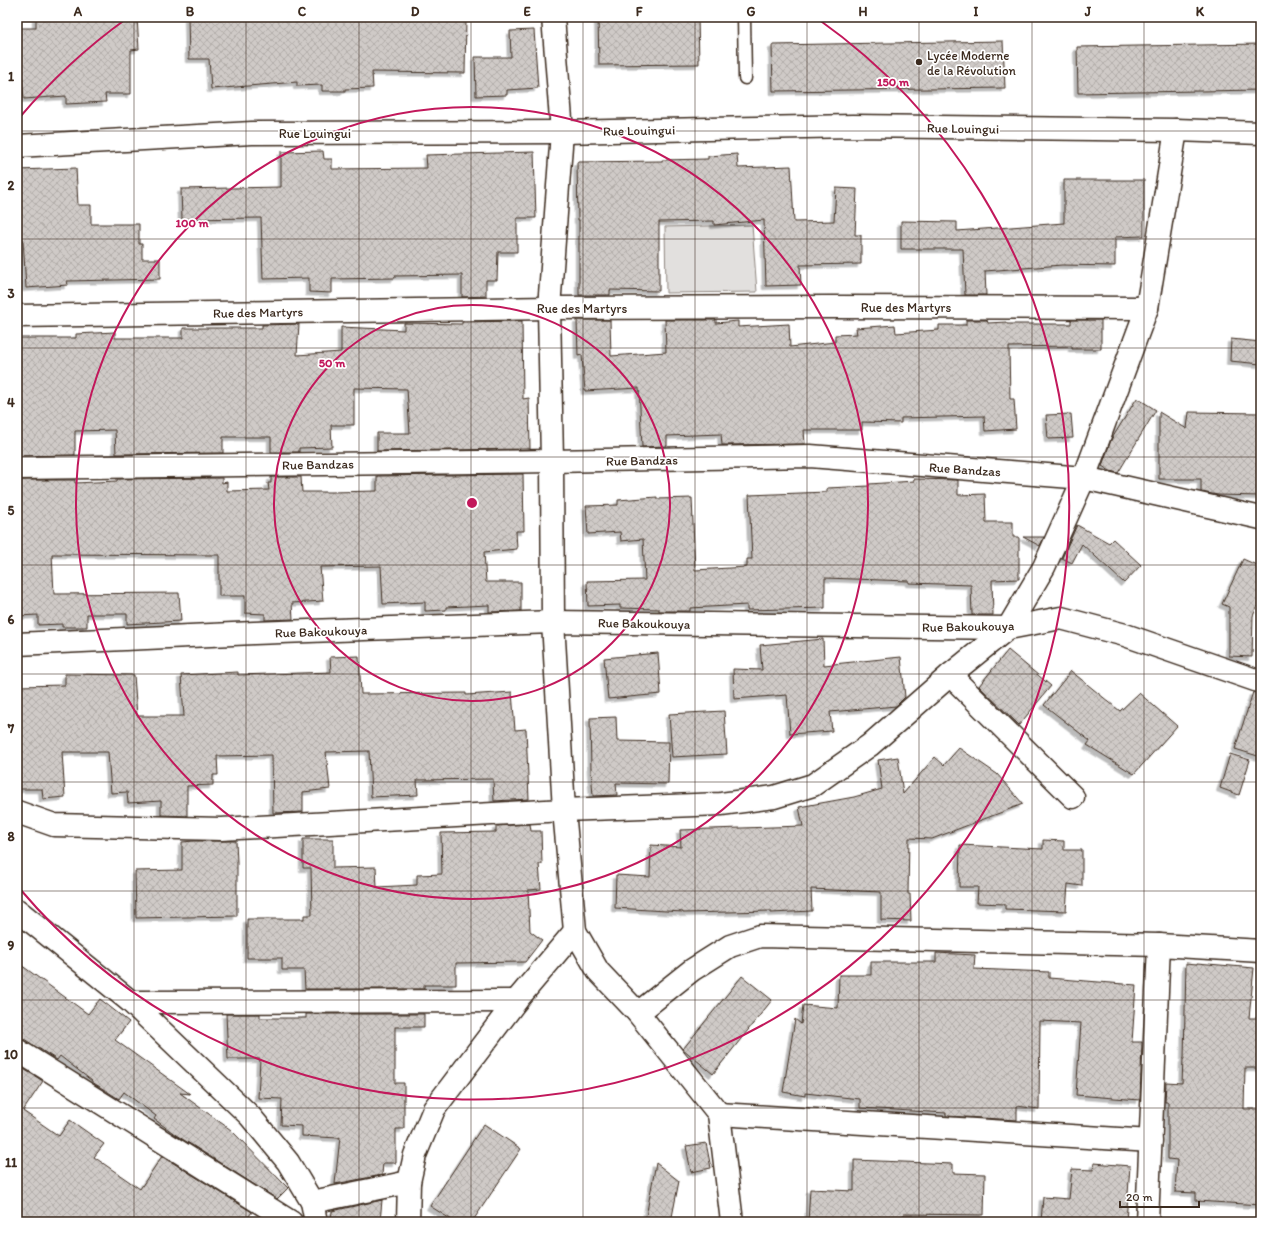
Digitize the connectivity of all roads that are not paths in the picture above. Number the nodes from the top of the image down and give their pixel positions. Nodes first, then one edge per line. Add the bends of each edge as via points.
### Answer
1 (553, 17) edge
2 (744, 17) edge
3 (745, 78) dead end
4 (1176, 130) junction
5 (562, 132) junction
6 (1261, 133) edge
7 (17, 146) edge
8 (549, 308) junction
9 (1147, 308) junction
10 (17, 316) edge
11 (552, 461) junction
12 (17, 468) edge
13 (1084, 478) junction
14 (1261, 518) edge
15 (553, 622) junction
16 (1008, 628) junction
17 (17, 644) edge
18 (950, 675) junction
19 (1261, 682) edge
20 (1073, 797) dead end
21 (564, 810) junction
22 (17, 812) edge
23 (17, 910) edge
24 (575, 932) junction
25 (1159, 945) junction
26 (1261, 951) edge
27 (516, 1001) junction
28 (130, 1002) junction
29 (638, 1013) junction
30 (17, 1050) edge
31 (719, 1114) junction
32 (1151, 1141) junction
33 (409, 1182) junction
34 (314, 1212) edge
35 (291, 1222) edge
36 (408, 1222) edge
37 (732, 1222) edge
38 (1147, 1222) edge

1 - 5 street
2 - 3 lane
4 - 5 street, Rue Louingui via 853,126
4 - 6 street, Rue Louingui
4 - 9 street
5 - 7 street, Rue Louingui via 252,133
5 - 8 street
8 - 9 street, Rue des Martyrs
8 - 10 street, Rue des Martyrs
8 - 11 street
9 - 13 street
11 - 12 street, Rue Bandzas
11 - 13 street, Rue Bandzas via 810,456
11 - 15 street
13 - 14 street, Rue Bandzas
13 - 16 street via 1044,567
15 - 16 street, Rue Bakoukouya
15 - 17 street, Rue Bakoukouya
15 - 21 street
16 - 18 street
16 - 19 street, Rue Bakoukouya via 1061,618 1125,635
18 - 20 street
18 - 21 street via 870,745 813,785 774,797 721,804
21 - 22 street via 221,829 54,824
21 - 24 street
23 - 28 street
24 - 27 street
24 - 29 street via 598,971
25 - 26 street
25 - 29 street via 760,936 730,946 692,970
25 - 32 street
27 - 28 street
27 - 33 street via 434,1109 415,1155
28 - 34 street via 250,1116 288,1162
29 - 31 street
30 - 35 street
31 - 32 street
31 - 37 street
32 - 38 street
33 - 34 street
33 - 36 street

